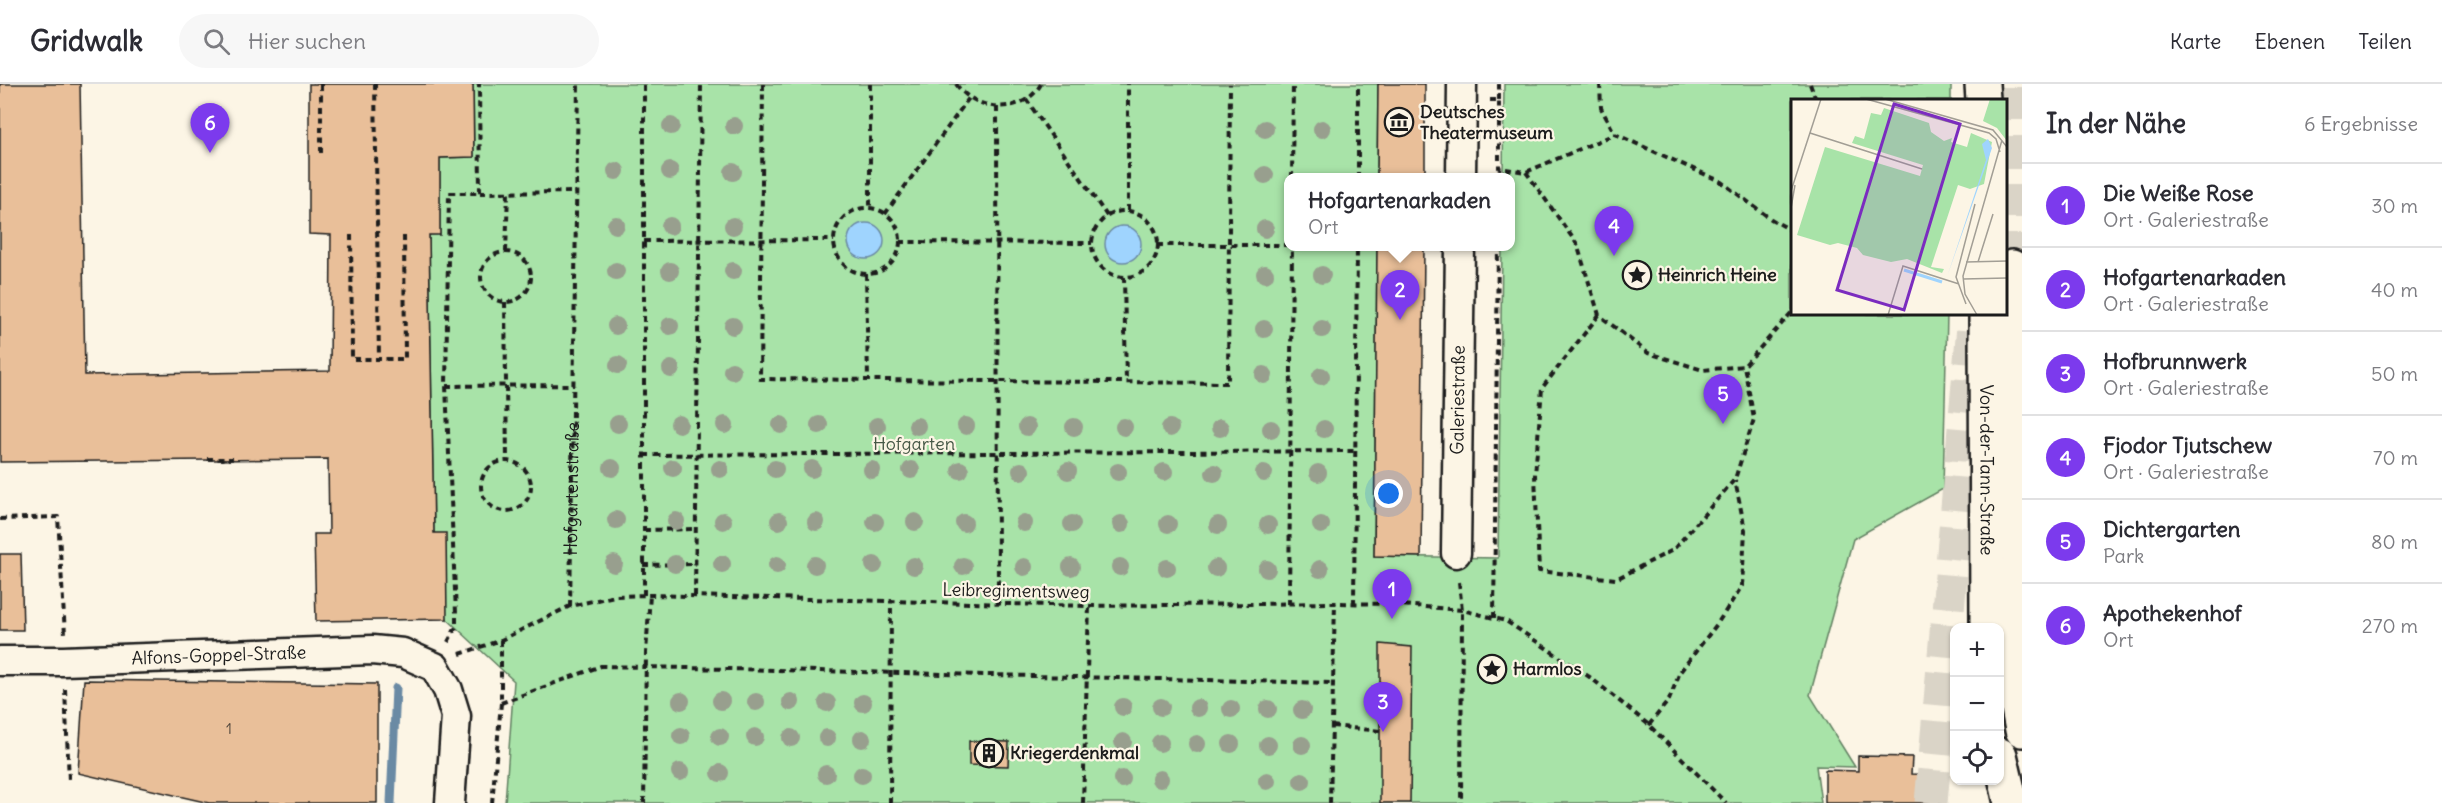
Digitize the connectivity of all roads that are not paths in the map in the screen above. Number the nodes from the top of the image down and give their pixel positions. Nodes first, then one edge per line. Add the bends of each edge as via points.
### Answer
1 (1462, 84) edge
2 (1982, 84) edge
3 (1983, 99) edge
4 (1461, 173) edge
5 (1460, 251) edge
6 (2012, 267) dead end
7 (1986, 315) edge
8 (1456, 553) dead end
9 (1987, 623) edge
10 (0, 661) edge
11 (2022, 730) edge
12 (2004, 771) edge
13 (450, 803) edge
14 (2012, 803) edge

1 - 4 street
2 - 3 main road
5 - 8 street, Galeriestraße
6 - 11 main road via 2012,610 2014,686
7 - 9 main road, Von-der-Tann-Straße
10 - 13 street, Alfons-Goppel-Straße via 64,651 402,653 435,667 448,690 456,716
12 - 14 main road

